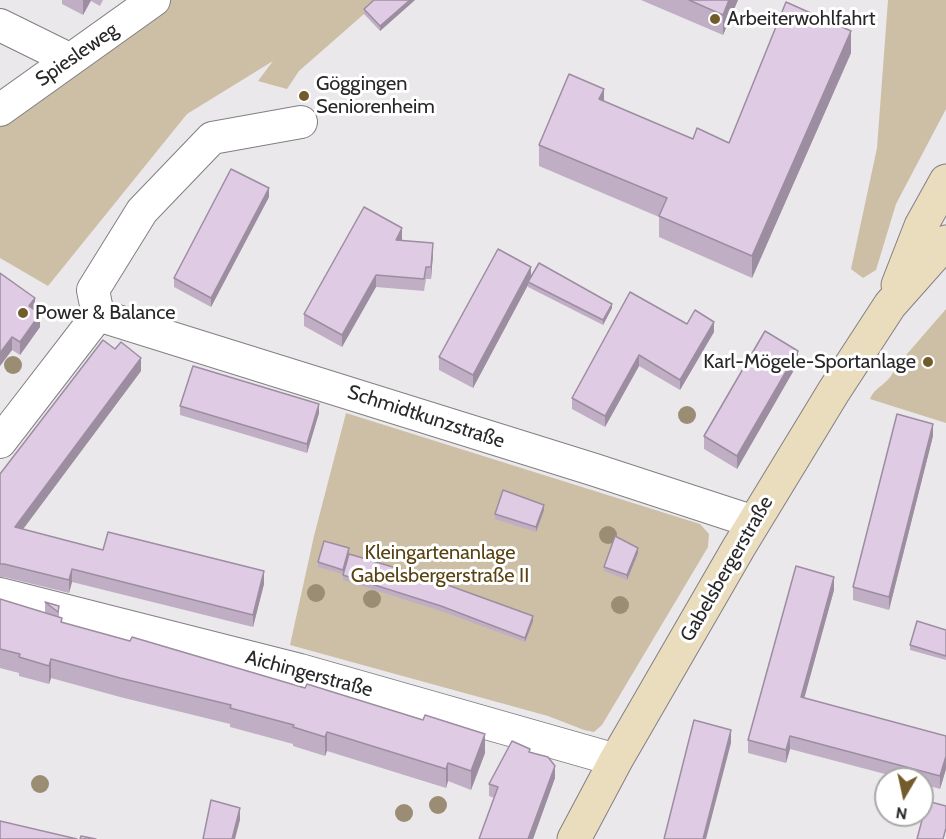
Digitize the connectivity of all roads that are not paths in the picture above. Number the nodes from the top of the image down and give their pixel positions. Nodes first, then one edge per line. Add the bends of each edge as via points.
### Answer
1 (154, 0) edge
2 (0, 26) edge
3 (69, 60) junction
4 (0, 110) edge
5 (302, 122) dead end
6 (946, 181) edge
7 (946, 242) edge
8 (890, 305) junction
9 (98, 315) junction
10 (0, 442) edge
11 (754, 522) junction
12 (0, 594) edge
13 (616, 760) junction
14 (574, 839) edge

1 - 3 street, Spiesleweg
2 - 3 street
3 - 4 street, Spiesleweg
5 - 9 street via 212,138 142,211 93,290
6 - 8 street, Gabelsbergerstraße via 921,226
7 - 8 street, Gabelsbergerstraße
8 - 11 street, Gabelsbergerstraße
9 - 10 street
9 - 11 street, Schmidtkunzstraße
11 - 13 street, Gabelsbergerstraße
12 - 13 street, Aichingerstraße via 300,670
13 - 14 street, Gabelsbergerstraße

